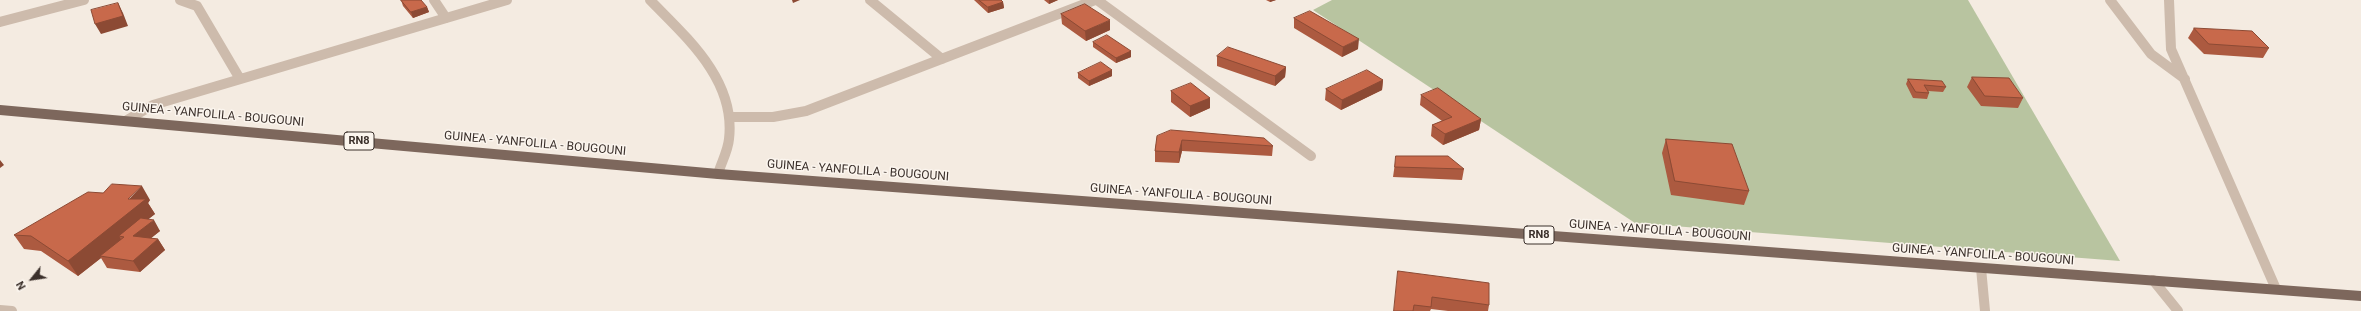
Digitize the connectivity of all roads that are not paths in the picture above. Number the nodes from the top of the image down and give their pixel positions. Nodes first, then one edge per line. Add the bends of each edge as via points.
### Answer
1 (84, 0) edge
2 (180, 0) edge
3 (434, 0) edge
4 (507, 0) edge
5 (650, 0) edge
6 (870, 0) edge
7 (1096, 0) edge
8 (2110, 0) edge
9 (2169, 0) edge
10 (446, 18) junction
11 (0, 22) edge
12 (942, 59) junction
13 (240, 79) junction
14 (2185, 79) junction
15 (0, 110) edge
16 (729, 117) junction
17 (128, 120) junction
18 (1311, 156) dead end
19 (718, 174) junction
20 (1981, 268) junction
21 (2153, 280) junction
22 (2276, 289) junction
23 (2361, 296) edge
24 (0, 310) edge
25 (12, 311) edge
26 (1985, 311) edge
27 (2178, 311) edge

1 - 11 street
2 - 13 street via 197,6
3 - 10 street
4 - 10 street
5 - 16 street via 711,66 728,103
6 - 12 street
7 - 12 street
7 - 18 street
8 - 14 street via 2151,54
9 - 14 street via 2172,49
10 - 13 street
12 - 16 street via 806,111 773,117
13 - 17 street via 153,105
14 - 22 street
15 - 17 main road, GUINEA - YANFOLILA - BOUGOUNI / RN8
16 - 19 street via 729,139
17 - 19 main road, GUINEA - YANFOLILA - BOUGOUNI / RN8
19 - 20 main road, GUINEA - YANFOLILA - BOUGOUNI / RN8
20 - 21 main road, GUINEA - YANFOLILA - BOUGOUNI / RN8
20 - 26 street
21 - 22 main road, GUINEA - YANFOLILA - BOUGOUNI / RN8
21 - 27 street
22 - 23 main road, GUINEA - YANFOLILA - BOUGOUNI / RN8
24 - 25 street

